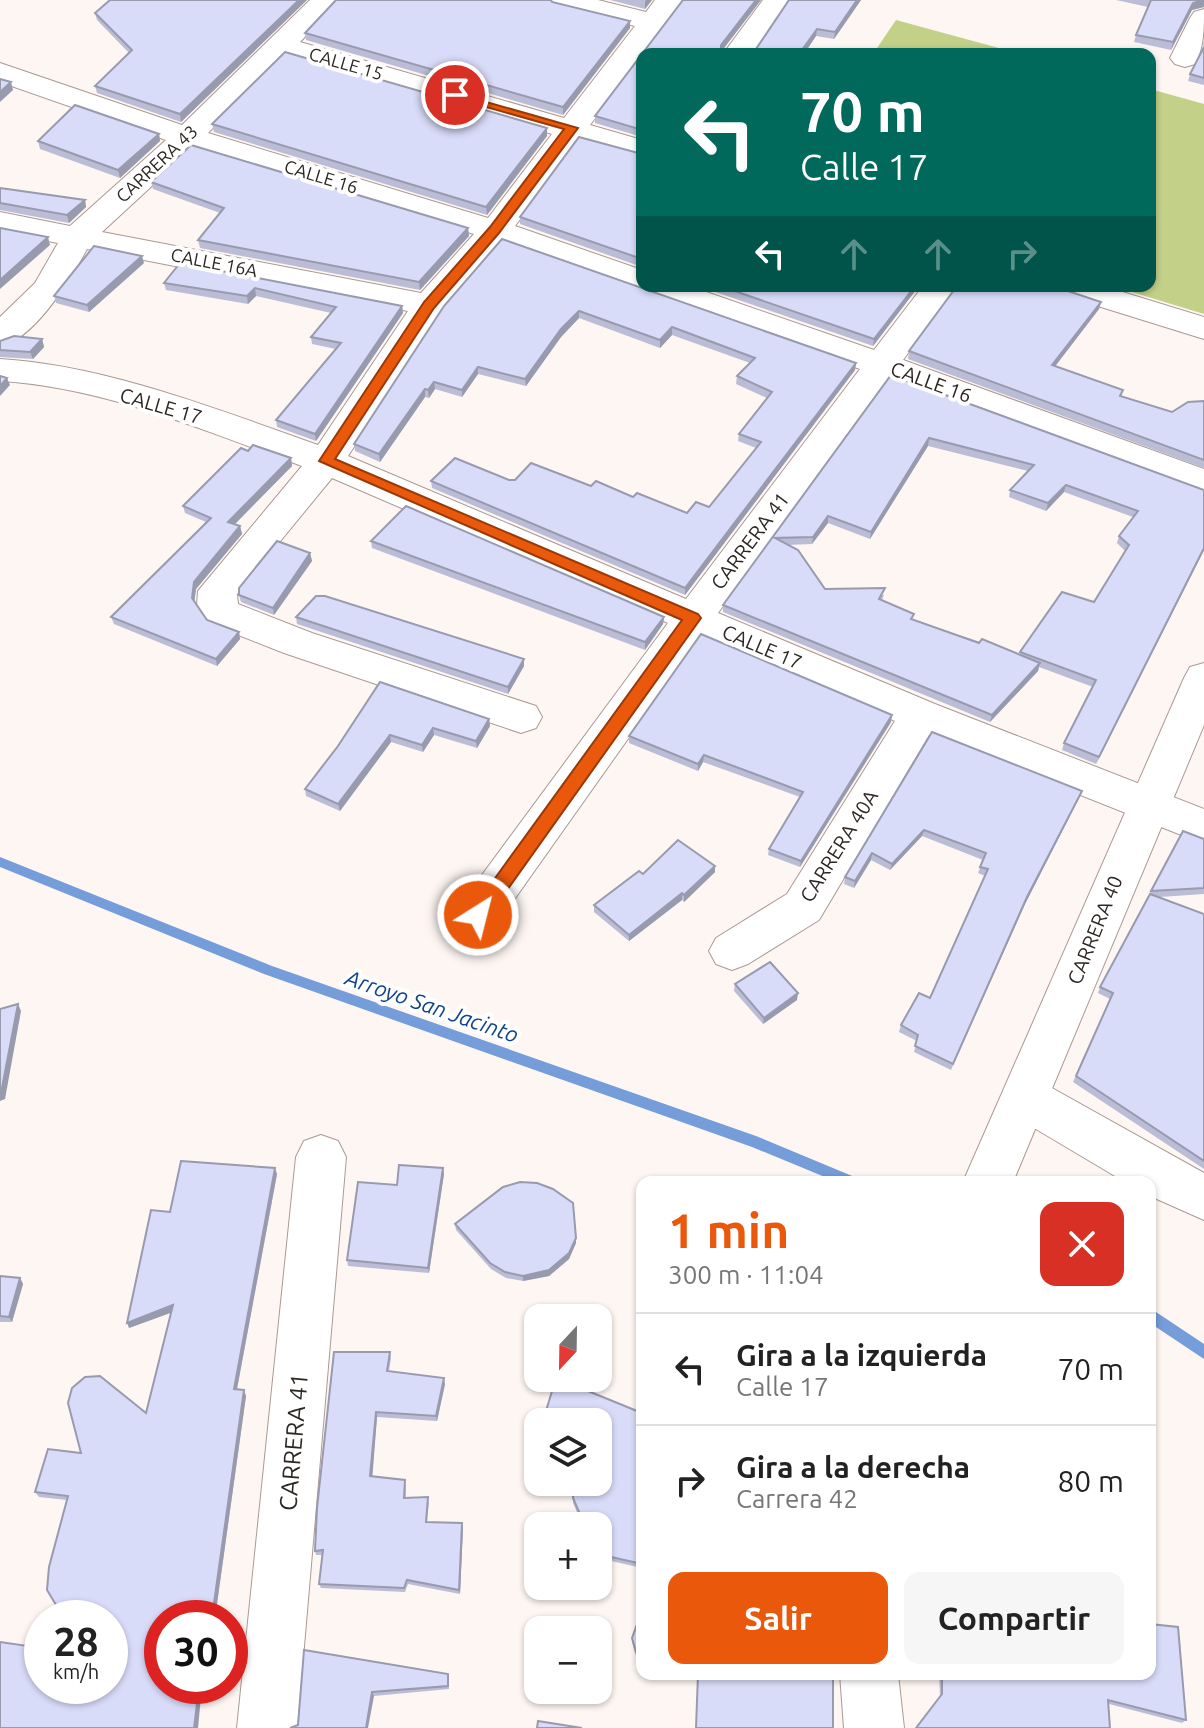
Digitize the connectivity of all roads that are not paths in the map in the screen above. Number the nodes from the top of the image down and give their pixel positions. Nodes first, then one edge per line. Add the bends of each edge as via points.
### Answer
1 (326, 0) edge
2 (563, 0) edge
3 (777, 0) edge
4 (1197, 0) edge
5 (661, 11) edge
6 (1204, 16) edge
7 (281, 46) junction
8 (742, 48) edge
9 (1185, 58) dead end
10 (0, 72) edge
11 (571, 128) junction
12 (187, 137) junction
13 (636, 148) edge
14 (0, 222) edge
15 (495, 230) junction
16 (78, 236) junction
17 (636, 279) edge
18 (673, 292) edge
19 (935, 292) edge
20 (1087, 292) edge
21 (429, 305) junction
22 (1204, 328) edge
23 (0, 336) edge
24 (881, 364) junction
25 (0, 370) edge
26 (326, 461) junction
27 (1204, 483) edge
28 (693, 618) junction
29 (1204, 678) edge
30 (920, 715) junction
31 (521, 717) dead end
32 (1146, 806) junction
33 (1204, 827) edge
34 (478, 915) dead end
35 (732, 951) dead end
36 (1026, 1098) junction
37 (321, 1157) dead end
38 (992, 1172) edge
39 (1204, 1197) edge
40 (870, 1680) edge
41 (267, 1728) edge
42 (874, 1728) edge

1 - 7 street, CARRERA 43
2 - 5 street
3 - 8 street
4 - 6 street
5 - 11 street
6 - 9 street
7 - 11 street, CALLE 15
7 - 12 street, CARRERA 43
10 - 12 street, CALLE 16
11 - 13 street, CALLE 15
11 - 15 street
12 - 15 street, CALLE 16
12 - 16 street, CARRERA 43
14 - 16 street, CALLE 16A
15 - 17 street, CALLE 16
15 - 21 street
16 - 21 street, CALLE 16A
16 - 23 street, CARRERA 43 via 49,288
18 - 24 street, CALLE 16
19 - 24 street, CARRERA 41
20 - 22 street
21 - 26 street
24 - 27 street, CALLE 16
24 - 28 street, CARRERA 41
25 - 26 street, CALLE 17 via 36,372 168,405
26 - 28 street, CALLE 17
26 - 31 street via 218,591 217,605 224,614 298,643
28 - 30 street, CALLE 17
28 - 34 street, CARRERA 41
29 - 32 street, CARRERA 40
30 - 32 street, CALLE 17
30 - 35 street, CARRERA 40A via 803,907
32 - 33 street, CALLE 17
32 - 36 street, CARRERA 40
36 - 38 street, CARRERA 40
36 - 39 street
37 - 41 street, CARRERA 41
40 - 42 street

